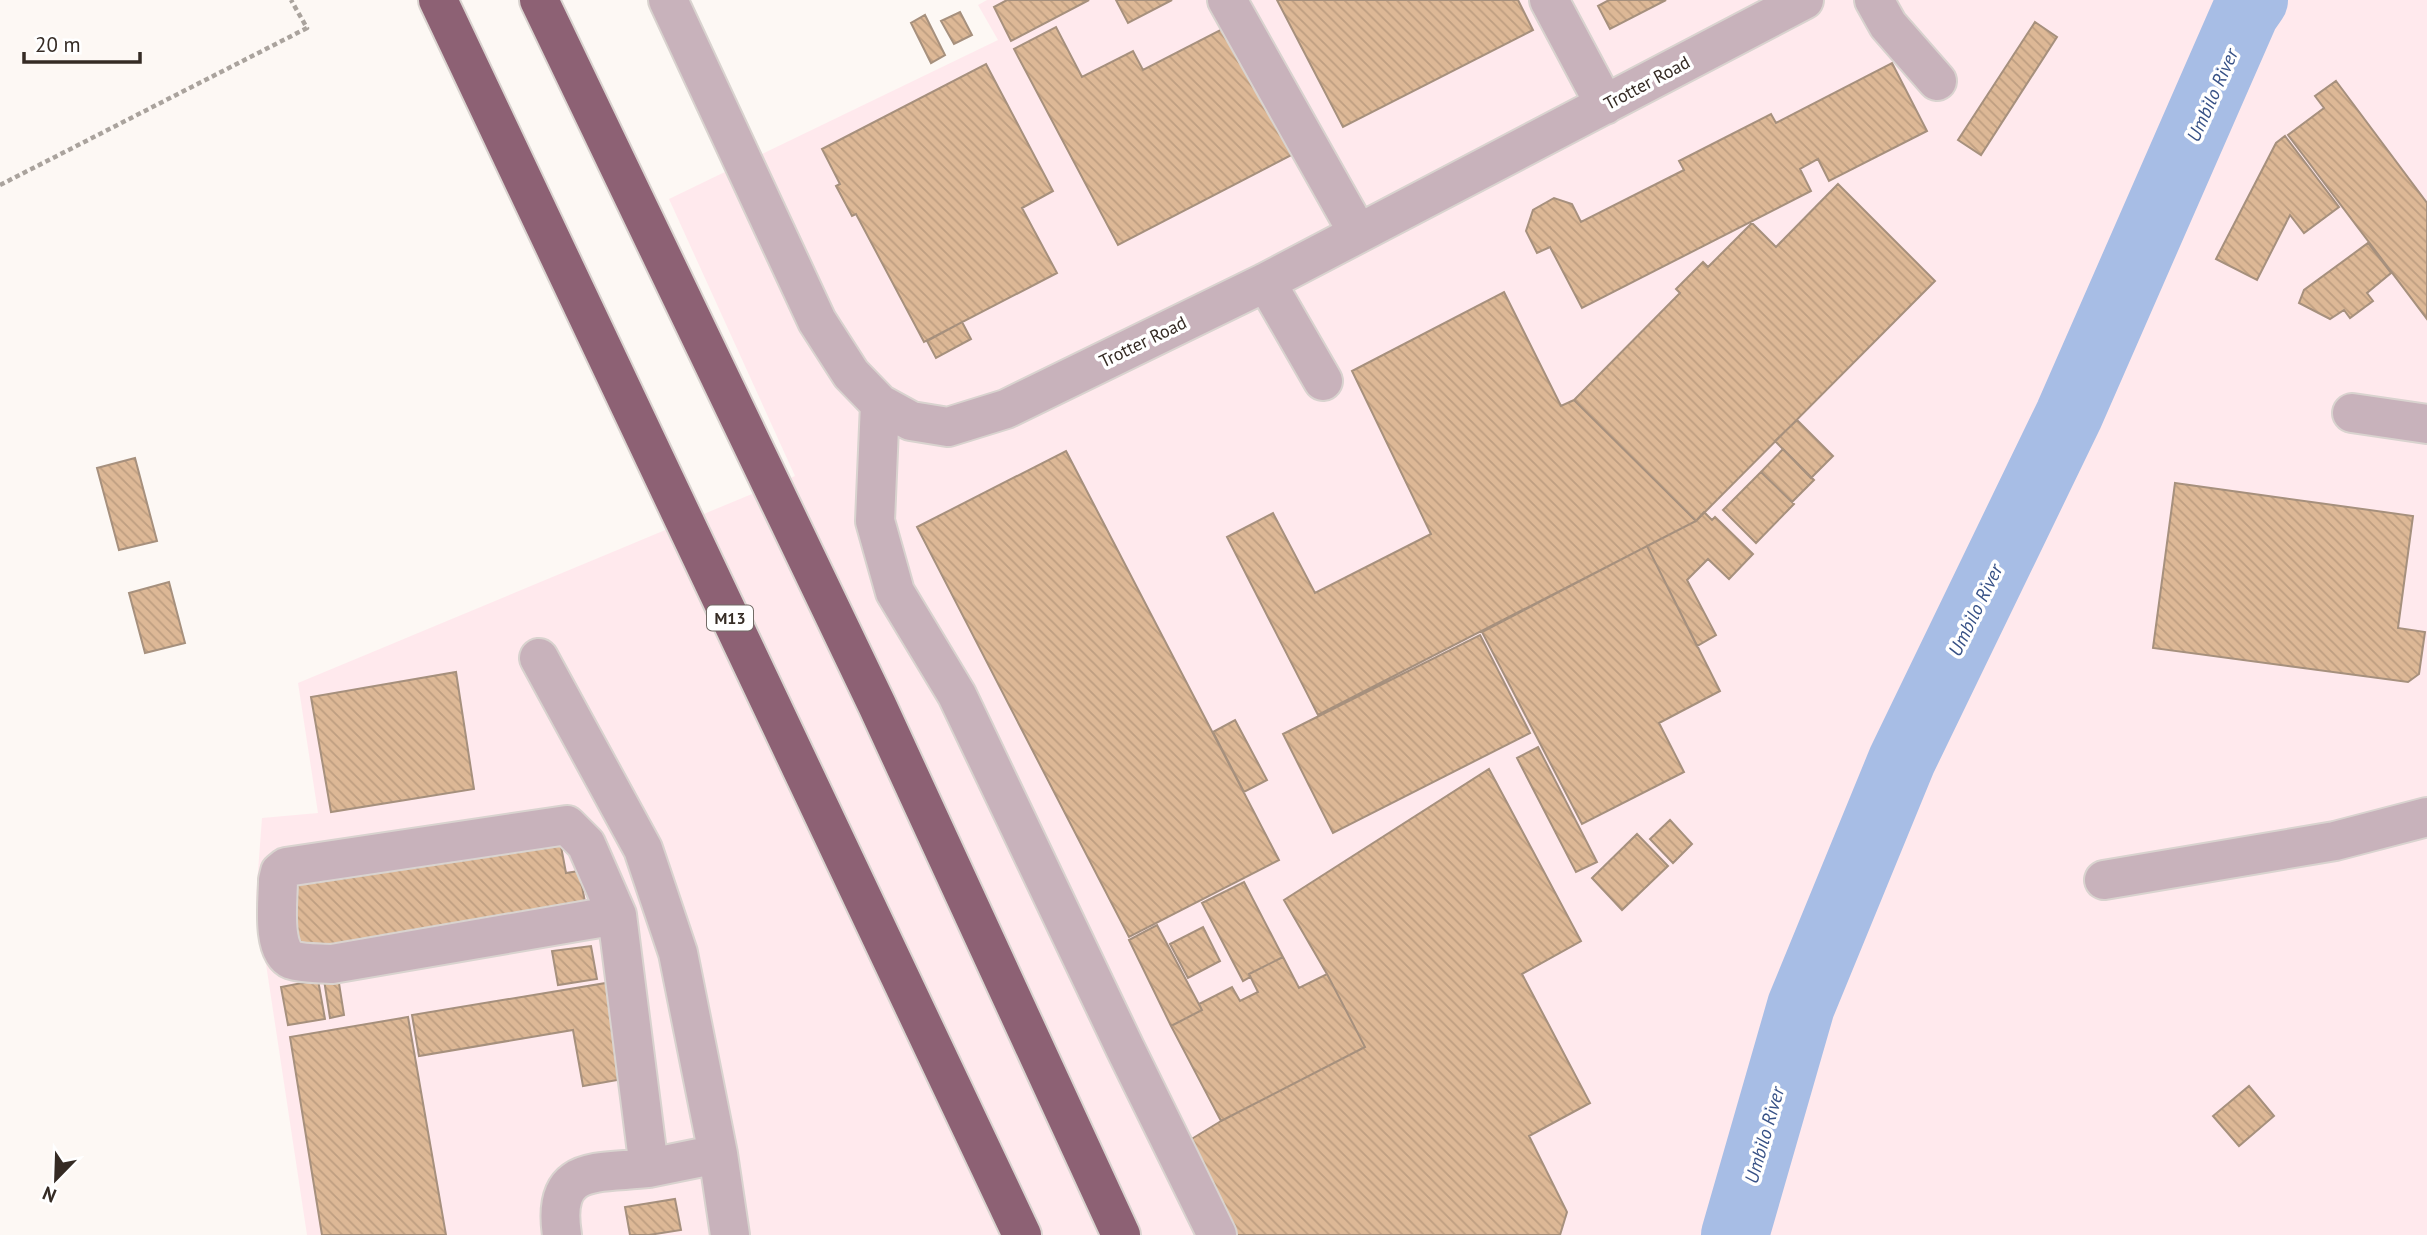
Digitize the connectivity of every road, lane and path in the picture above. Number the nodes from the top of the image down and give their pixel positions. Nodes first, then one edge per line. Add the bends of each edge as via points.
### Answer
1 (292, 0) edge
2 (438, 0) edge
3 (539, 0) edge
4 (668, 0) edge
5 (1227, 0) edge
6 (1549, 0) edge
7 (1804, 0) edge
8 (1874, 0) edge
9 (1937, 81) dead end
10 (1605, 105) junction
11 (0, 186) edge
12 (1358, 233) junction
13 (1266, 282) junction
14 (1323, 381) dead end
15 (880, 404) junction
16 (2352, 413) dead end
17 (2427, 424) edge
18 (539, 658) dead end
19 (2427, 817) edge
20 (2104, 880) dead end
21 (617, 915) junction
22 (718, 1154) junction
23 (649, 1168) junction
24 (562, 1235) edge
25 (730, 1235) edge
26 (1022, 1235) edge
27 (1121, 1235) edge
28 (1217, 1235) edge

1 - 11 path via 307,28
2 - 26 highway, M13
3 - 27 highway via 877,705
4 - 15 lane, Trotter Road via 817,321 851,374
5 - 12 lane
6 - 10 lane
7 - 10 lane, Trotter Road
8 - 9 lane via 1888,25
10 - 12 lane, Trotter Road
12 - 13 lane, Trotter Road
13 - 14 lane
13 - 15 lane, Trotter Road via 1006,409 948,428 911,421
15 - 28 lane via 875,521 895,592 957,695
16 - 17 lane
18 - 22 lane via 643,849 678,953
19 - 20 lane via 2335,841
21 - 21 lane via 332,964 293,960 279,942 278,880 286,867 567,825 586,844
21 - 23 lane
22 - 23 lane
22 - 25 lane
23 - 24 lane via 579,1176 563,1196

